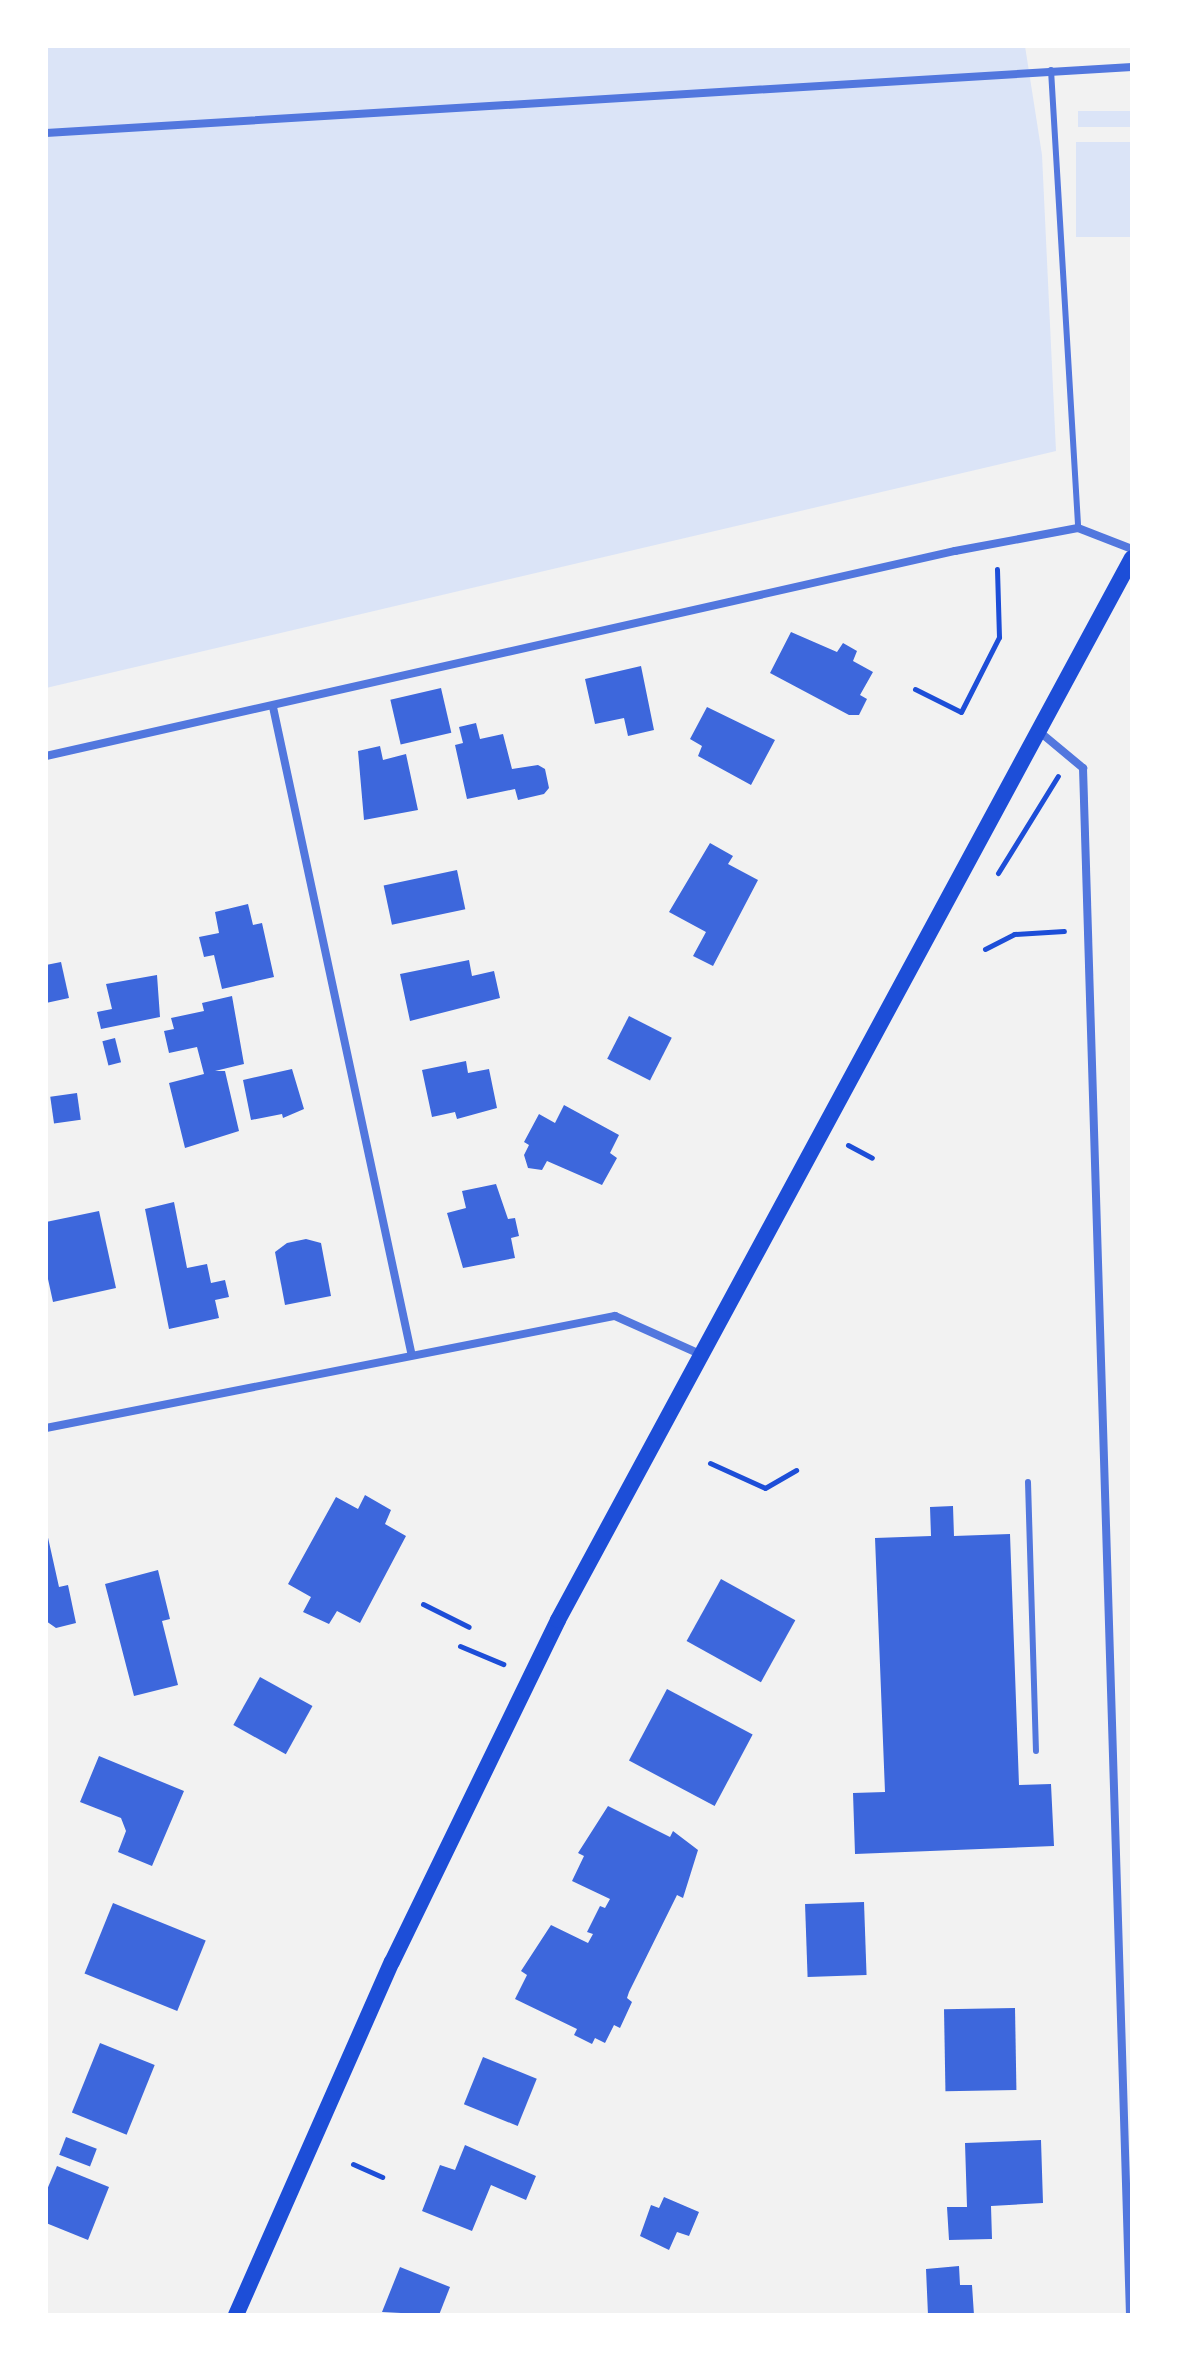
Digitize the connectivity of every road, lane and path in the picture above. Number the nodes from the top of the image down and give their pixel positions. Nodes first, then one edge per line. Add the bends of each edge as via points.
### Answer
1 (1132, 67) edge
2 (1051, 70) junction
3 (46, 133) edge
4 (1078, 528) junction
5 (995, 544) junction
6 (1132, 549) edge
7 (1132, 558) edge
8 (915, 689) dead end
9 (273, 707) junction
10 (1041, 733) junction
11 (46, 756) edge
12 (1070, 757) junction
13 (992, 879) dead end
14 (1088, 930) junction
15 (985, 949) dead end
16 (844, 1142) dead end
17 (872, 1158) dead end
18 (411, 1352) junction
19 (700, 1354) junction
20 (46, 1428) edge
21 (710, 1463) dead end
22 (796, 1470) dead end
23 (1028, 1482) dead end
24 (423, 1604) dead end
25 (469, 1627) dead end
26 (460, 1646) dead end
27 (507, 1658) dead end
28 (1036, 1751) dead end
29 (353, 2164) dead end
30 (382, 2177) dead end
31 (236, 2315) edge
32 (1130, 2315) edge

1 - 2 street
2 - 3 street
2 - 4 lane
4 - 5 street
4 - 6 street
5 - 8 path via 999,637 961,712
5 - 9 street
7 - 10 main road
9 - 11 street
9 - 18 street
10 - 12 street
10 - 19 main road
12 - 13 path via 1008,863
12 - 14 street via 1083,768
14 - 15 path via 1014,934
14 - 32 street
16 - 17 path
18 - 19 street via 615,1316
18 - 20 street
19 - 31 main road via 480,1774
21 - 22 path via 765,1488
23 - 28 lane
24 - 25 path
26 - 27 path via 501,1668
29 - 30 path

